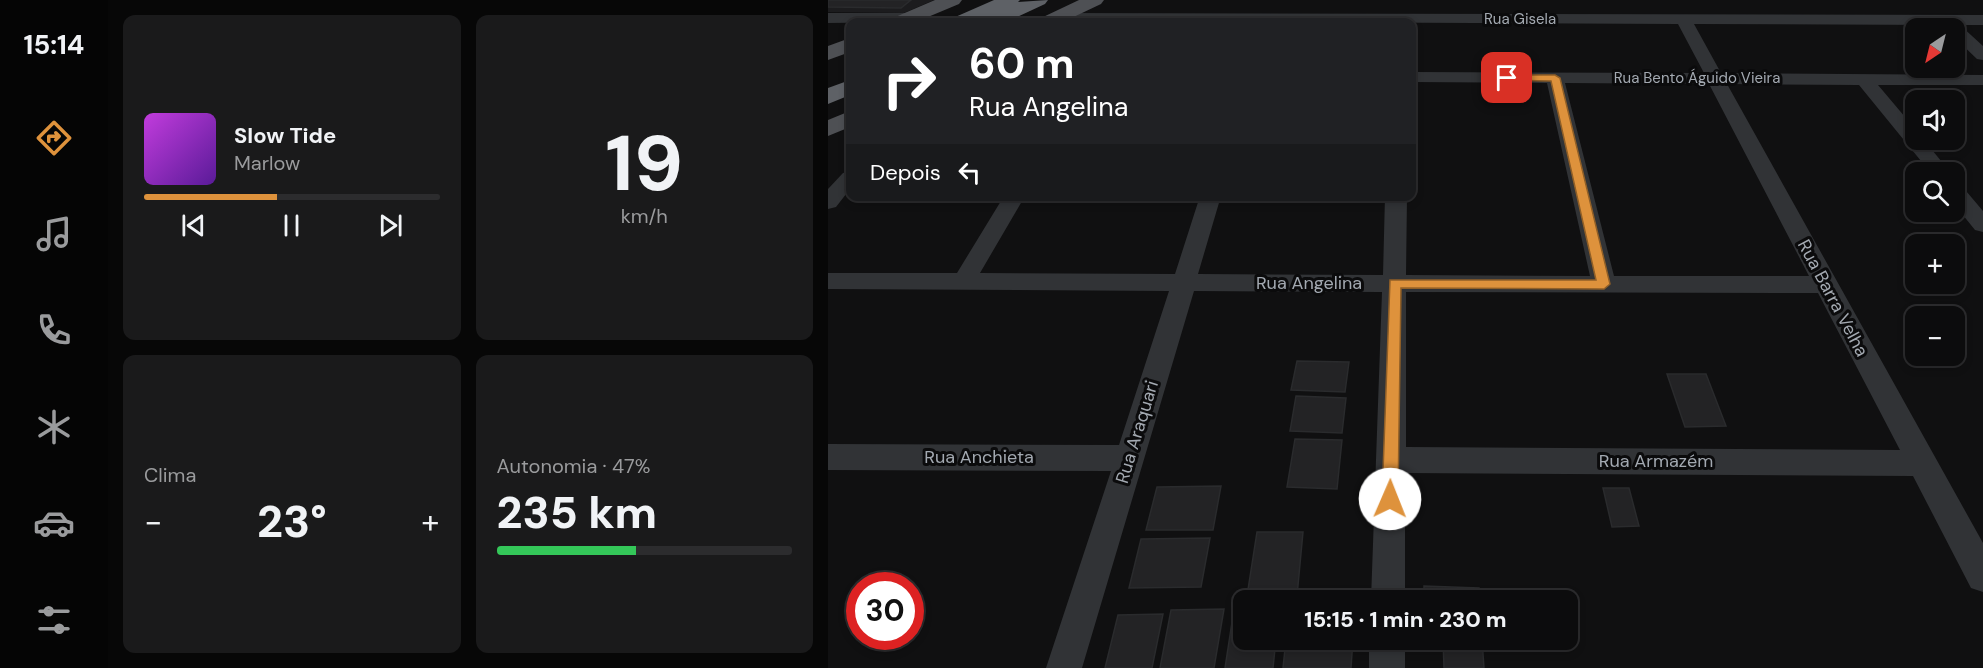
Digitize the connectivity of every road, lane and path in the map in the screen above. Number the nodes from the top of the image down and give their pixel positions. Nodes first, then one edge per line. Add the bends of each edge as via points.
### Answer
1 (952, 0) edge
2 (1010, 0) edge
3 (1038, 0) edge
4 (1094, 0) edge
5 (1398, 0) edge
6 (1053, 13) edge
7 (828, 18) edge
8 (846, 18) edge
9 (909, 18) edge
10 (969, 18) edge
11 (999, 18) edge
12 (1034, 18) edge
13 (1300, 18) edge
14 (1399, 18) edge
15 (1683, 19) junction
16 (1416, 20) edge
17 (1905, 20) edge
18 (1965, 20) edge
19 (1983, 20) edge
20 (1965, 38) edge
21 (846, 46) edge
22 (828, 54) edge
23 (1983, 55) edge
24 (846, 74) edge
25 (1416, 77) edge
26 (1555, 78) junction
27 (1715, 78) junction
28 (1864, 79) junction
29 (1983, 80) edge
30 (828, 82) edge
31 (846, 89) edge
32 (828, 97) edge
33 (846, 120) edge
34 (828, 129) edge
35 (1932, 162) edge
36 (846, 182) edge
37 (1012, 201) edge
38 (1209, 201) edge
39 (1396, 201) edge
40 (828, 202) edge
41 (1965, 203) edge
42 (1983, 225) edge
43 (828, 281) edge
44 (964, 281) junction
45 (1184, 282) junction
46 (1394, 283) junction
47 (1604, 284) junction
48 (1826, 285) junction
49 (828, 457) edge
50 (1129, 458) junction
51 (1391, 460) junction
52 (1922, 463) junction
53 (1983, 576) edge
54 (1388, 590) edge
55 (1388, 650) edge
56 (1064, 668) edge
57 (1387, 668) edge

1 - 9 main road
2 - 10 highway
3 - 11 highway
4 - 6 main road
5 - 14 street
6 - 12 highway
6 - 13 street, Rua Gisela
7 - 8 street
15 - 16 street, Rua Gisela
15 - 17 street, Rua Gisela
15 - 27 street, Rua Barra Velha
18 - 19 street, Rua Gisela
20 - 23 street
21 - 22 main road
24 - 30 highway
25 - 26 street, Rua Bento Águido Vieira
26 - 27 street, Rua Bento Águido Vieira
26 - 47 street
27 - 28 street, Rua Bento Águido Vieira
27 - 48 street, Rua Barra Velha
28 - 29 street, Rua Bento Águido Vieira
28 - 35 street
31 - 32 highway
33 - 34 main road
36 - 40 street
37 - 44 street
38 - 45 street, Rua Araquari
39 - 46 street
41 - 42 street
43 - 44 street, Rua Angelina
44 - 45 street, Rua Angelina
45 - 46 street, Rua Angelina
45 - 50 street, Rua Araquari
46 - 47 street, Rua Angelina
46 - 51 street
47 - 48 street, Rua Angelina
48 - 52 street, Rua Barra Velha
49 - 50 street, Rua Anchieta
50 - 56 street, Rua Araquari
51 - 52 street, Rua Armazém
51 - 54 street
52 - 53 street, Rua Barra Velha
55 - 57 street

